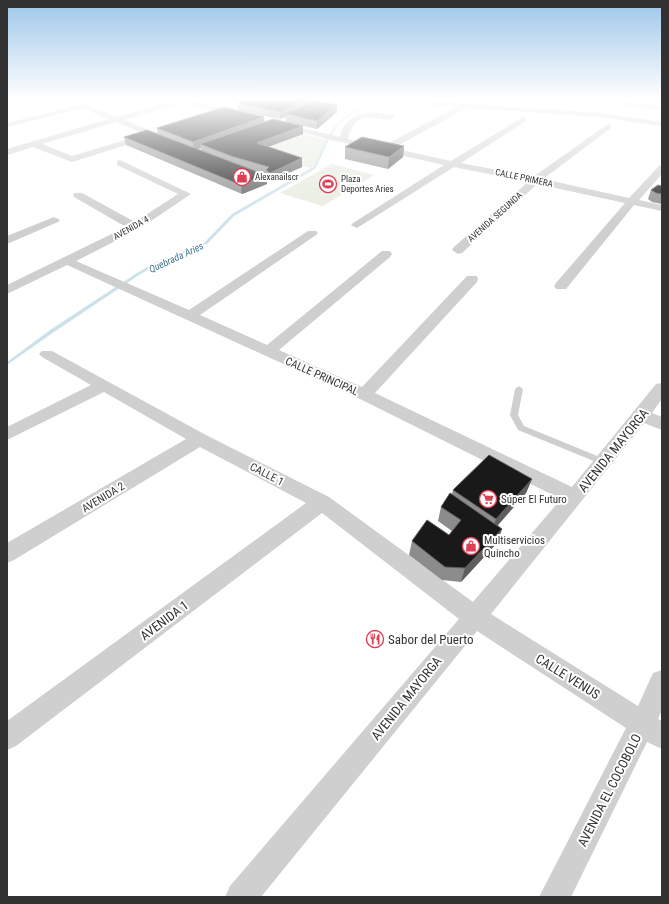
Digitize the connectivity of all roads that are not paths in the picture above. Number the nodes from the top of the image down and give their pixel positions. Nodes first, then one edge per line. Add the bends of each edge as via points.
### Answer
1 (47, 140) edge
2 (135, 140) edge
3 (166, 140) edge
4 (349, 140) edge
5 (401, 140) edge
6 (490, 140) edge
7 (589, 140) edge
8 (173, 143) edge
9 (33, 144) junction
10 (385, 149) junction
11 (7, 152) edge
12 (120, 163) dead end
13 (454, 163) junction
14 (662, 168) edge
15 (536, 180) junction
16 (78, 195) dead end
17 (632, 201) junction
18 (662, 208) edge
19 (54, 220) dead end
20 (357, 225) dead end
21 (136, 227) junction
22 (312, 233) dead end
23 (7, 240) edge
24 (458, 250) dead end
25 (386, 254) dead end
26 (67, 261) junction
27 (472, 279) dead end
28 (561, 286) dead end
29 (7, 290) edge
30 (189, 317) junction
31 (268, 352) junction
32 (47, 354) dead end
33 (103, 386) junction
34 (662, 388) edge
35 (519, 389) dead end
36 (364, 394) junction
37 (652, 420) edge
38 (7, 434) edge
39 (200, 440) junction
40 (604, 462) junction
41 (574, 497) junction
42 (322, 502) junction
43 (7, 554) edge
44 (473, 616) junction
45 (662, 682) edge
46 (652, 729) edge
47 (7, 737) edge
48 (559, 895) edge
49 (240, 897) edge

1 - 9 street
2 - 9 street via 72,159
3 - 8 street
4 - 10 street, CALLE PRIMERA
5 - 10 street
6 - 13 street
7 - 15 street, AVENIDA SEGUNDA
9 - 11 street
10 - 13 street, CALLE PRIMERA
12 - 21 street, AVENIDA 4 via 186,194
13 - 15 street, CALLE PRIMERA
13 - 20 street
14 - 17 street
15 - 17 street, CALLE PRIMERA
15 - 24 street, AVENIDA SEGUNDA
16 - 21 street
17 - 18 street, CALLE PRIMERA
17 - 28 street
19 - 23 street
21 - 26 street, AVENIDA 4
22 - 30 street
25 - 31 street
26 - 29 street, AVENIDA 4
26 - 30 street, CALLE PRINCIPAL
27 - 36 street
30 - 31 street, CALLE PRINCIPAL
31 - 36 street, CALLE PRINCIPAL
32 - 33 street, CALLE 1
33 - 38 street
33 - 39 street, CALLE 1
34 - 37 street, AVENIDA MAYORGA
35 - 40 lane via 514,415 521,428
36 - 41 street, CALLE PRINCIPAL
37 - 40 street, AVENIDA MAYORGA
39 - 42 street, CALLE 1
39 - 43 street, AVENIDA 2
40 - 41 street, AVENIDA MAYORGA
41 - 44 street, AVENIDA MAYORGA
42 - 44 street, CALLE 1
42 - 47 street, AVENIDA 1
44 - 46 street, CALLE VENUS
44 - 49 street, AVENIDA MAYORGA
45 - 46 street, AVENIDA EL COCOBOLO
46 - 48 street, AVENIDA EL COCOBOLO

